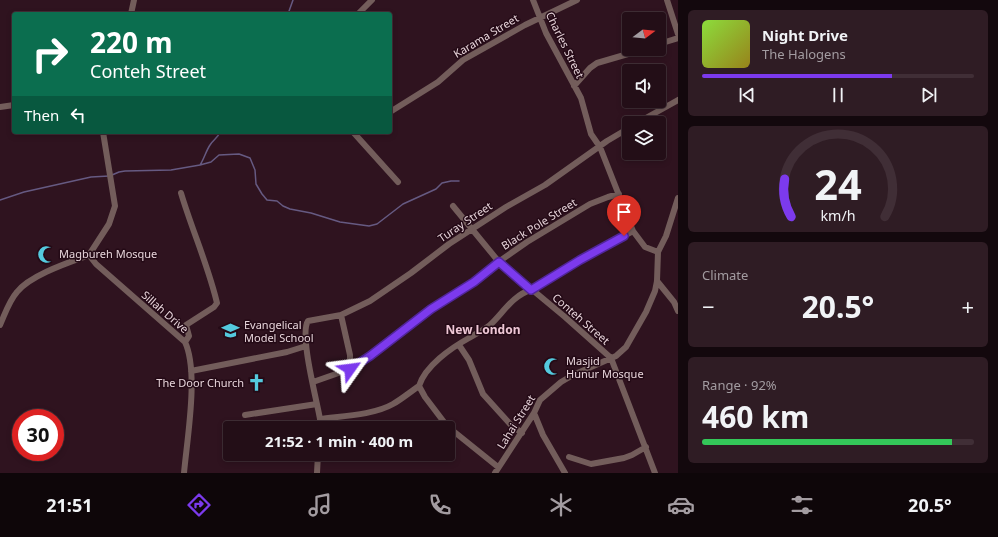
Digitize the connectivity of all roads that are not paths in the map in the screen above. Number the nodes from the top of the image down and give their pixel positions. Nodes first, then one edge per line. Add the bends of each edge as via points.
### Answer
1 (134, 0) edge
2 (372, 0) edge
3 (533, 0) edge
4 (577, 0) edge
5 (667, 0) edge
6 (131, 12) edge
7 (360, 12) edge
8 (539, 17) junction
9 (678, 34) edge
10 (678, 38) edge
11 (666, 42) edge
12 (622, 55) edge
13 (574, 86) junction
14 (678, 100) edge
15 (12, 105) edge
16 (0, 107) edge
17 (392, 111) edge
18 (649, 116) edge
19 (622, 133) edge
20 (103, 134) edge
21 (355, 134) edge
22 (600, 147) junction
23 (398, 182) dead end
24 (181, 193) dead end
25 (619, 194) junction
26 (678, 198) edge
27 (453, 206) dead end
28 (473, 230) junction
29 (634, 231) junction
30 (658, 252) junction
31 (90, 255) junction
32 (499, 262) junction
33 (657, 281) junction
34 (531, 290) junction
35 (678, 311) edge
36 (341, 315) junction
37 (0, 325) edge
38 (185, 342) junction
39 (459, 345) junction
40 (306, 346) junction
41 (611, 358) junction
42 (350, 369) junction
43 (191, 371) junction
44 (313, 382) junction
45 (419, 386) junction
46 (317, 404) junction
47 (534, 413) junction
48 (245, 415) dead end
49 (320, 420) joint
50 (522, 433) junction
51 (646, 447) junction
52 (569, 457) dead end
53 (318, 461) edge
54 (497, 470) edge
55 (184, 473) edge
56 (317, 473) edge
57 (565, 473) edge
58 (655, 473) edge

1 - 6 street
2 - 7 street
3 - 8 street, Charles Street
4 - 8 street, Karama Street
5 - 9 street
8 - 13 street, Charles Street
8 - 17 street, Karama Street via 463,60 438,82
10 - 11 street
12 - 13 street via 593,65
13 - 22 street, Charles Street via 581,98 591,134
14 - 18 street
15 - 16 street
19 - 22 street, Turay Street
20 - 31 street via 114,212
21 - 23 street
22 - 25 street, Charles Street
22 - 28 street, Turay Street
24 - 38 street via 212,283 216,303 214,307 186,325 190,336
25 - 29 street, Charles Street
25 - 32 street, Black Pole Street via 590,204
26 - 30 street, Lahai Street
27 - 28 street, Conteh Street
28 - 32 street, Conteh Street
28 - 36 street, Turay Street via 449,244 370,301
29 - 30 street, Charles Street via 645,247
29 - 34 street
30 - 33 street, Lahai Street
31 - 37 street via 50,270 22,286
31 - 38 street, Sillah Drive via 96,264
32 - 34 street, Conteh Street
32 - 42 street, Black Pole Street
33 - 35 street
33 - 41 street, Lahai Street via 646,312 634,334 626,347
34 - 39 street via 523,292 489,326
34 - 41 street, Conteh Street
36 - 40 street, Turay Street via 308,321 305,328
36 - 42 street via 350,354
38 - 43 street, Sillah Drive via 189,349
39 - 45 street via 432,364 421,378
39 - 50 street via 469,360 483,394 511,425
40 - 43 street
40 - 44 street
41 - 47 street, Lahai Street via 561,382 540,400
41 - 51 street, Conteh Street
42 - 44 street, Black Pole Street
43 - 55 street, Sillah Drive via 191,406
44 - 46 street
45 - 49 street via 382,409
45 - 54 street via 447,426
46 - 48 street
46 - 49 street
47 - 50 street, Lahai Street
47 - 57 street via 543,435
50 - 54 street, Lahai Street
51 - 52 street via 624,458 591,464
51 - 58 street, Conteh Street
53 - 56 street

